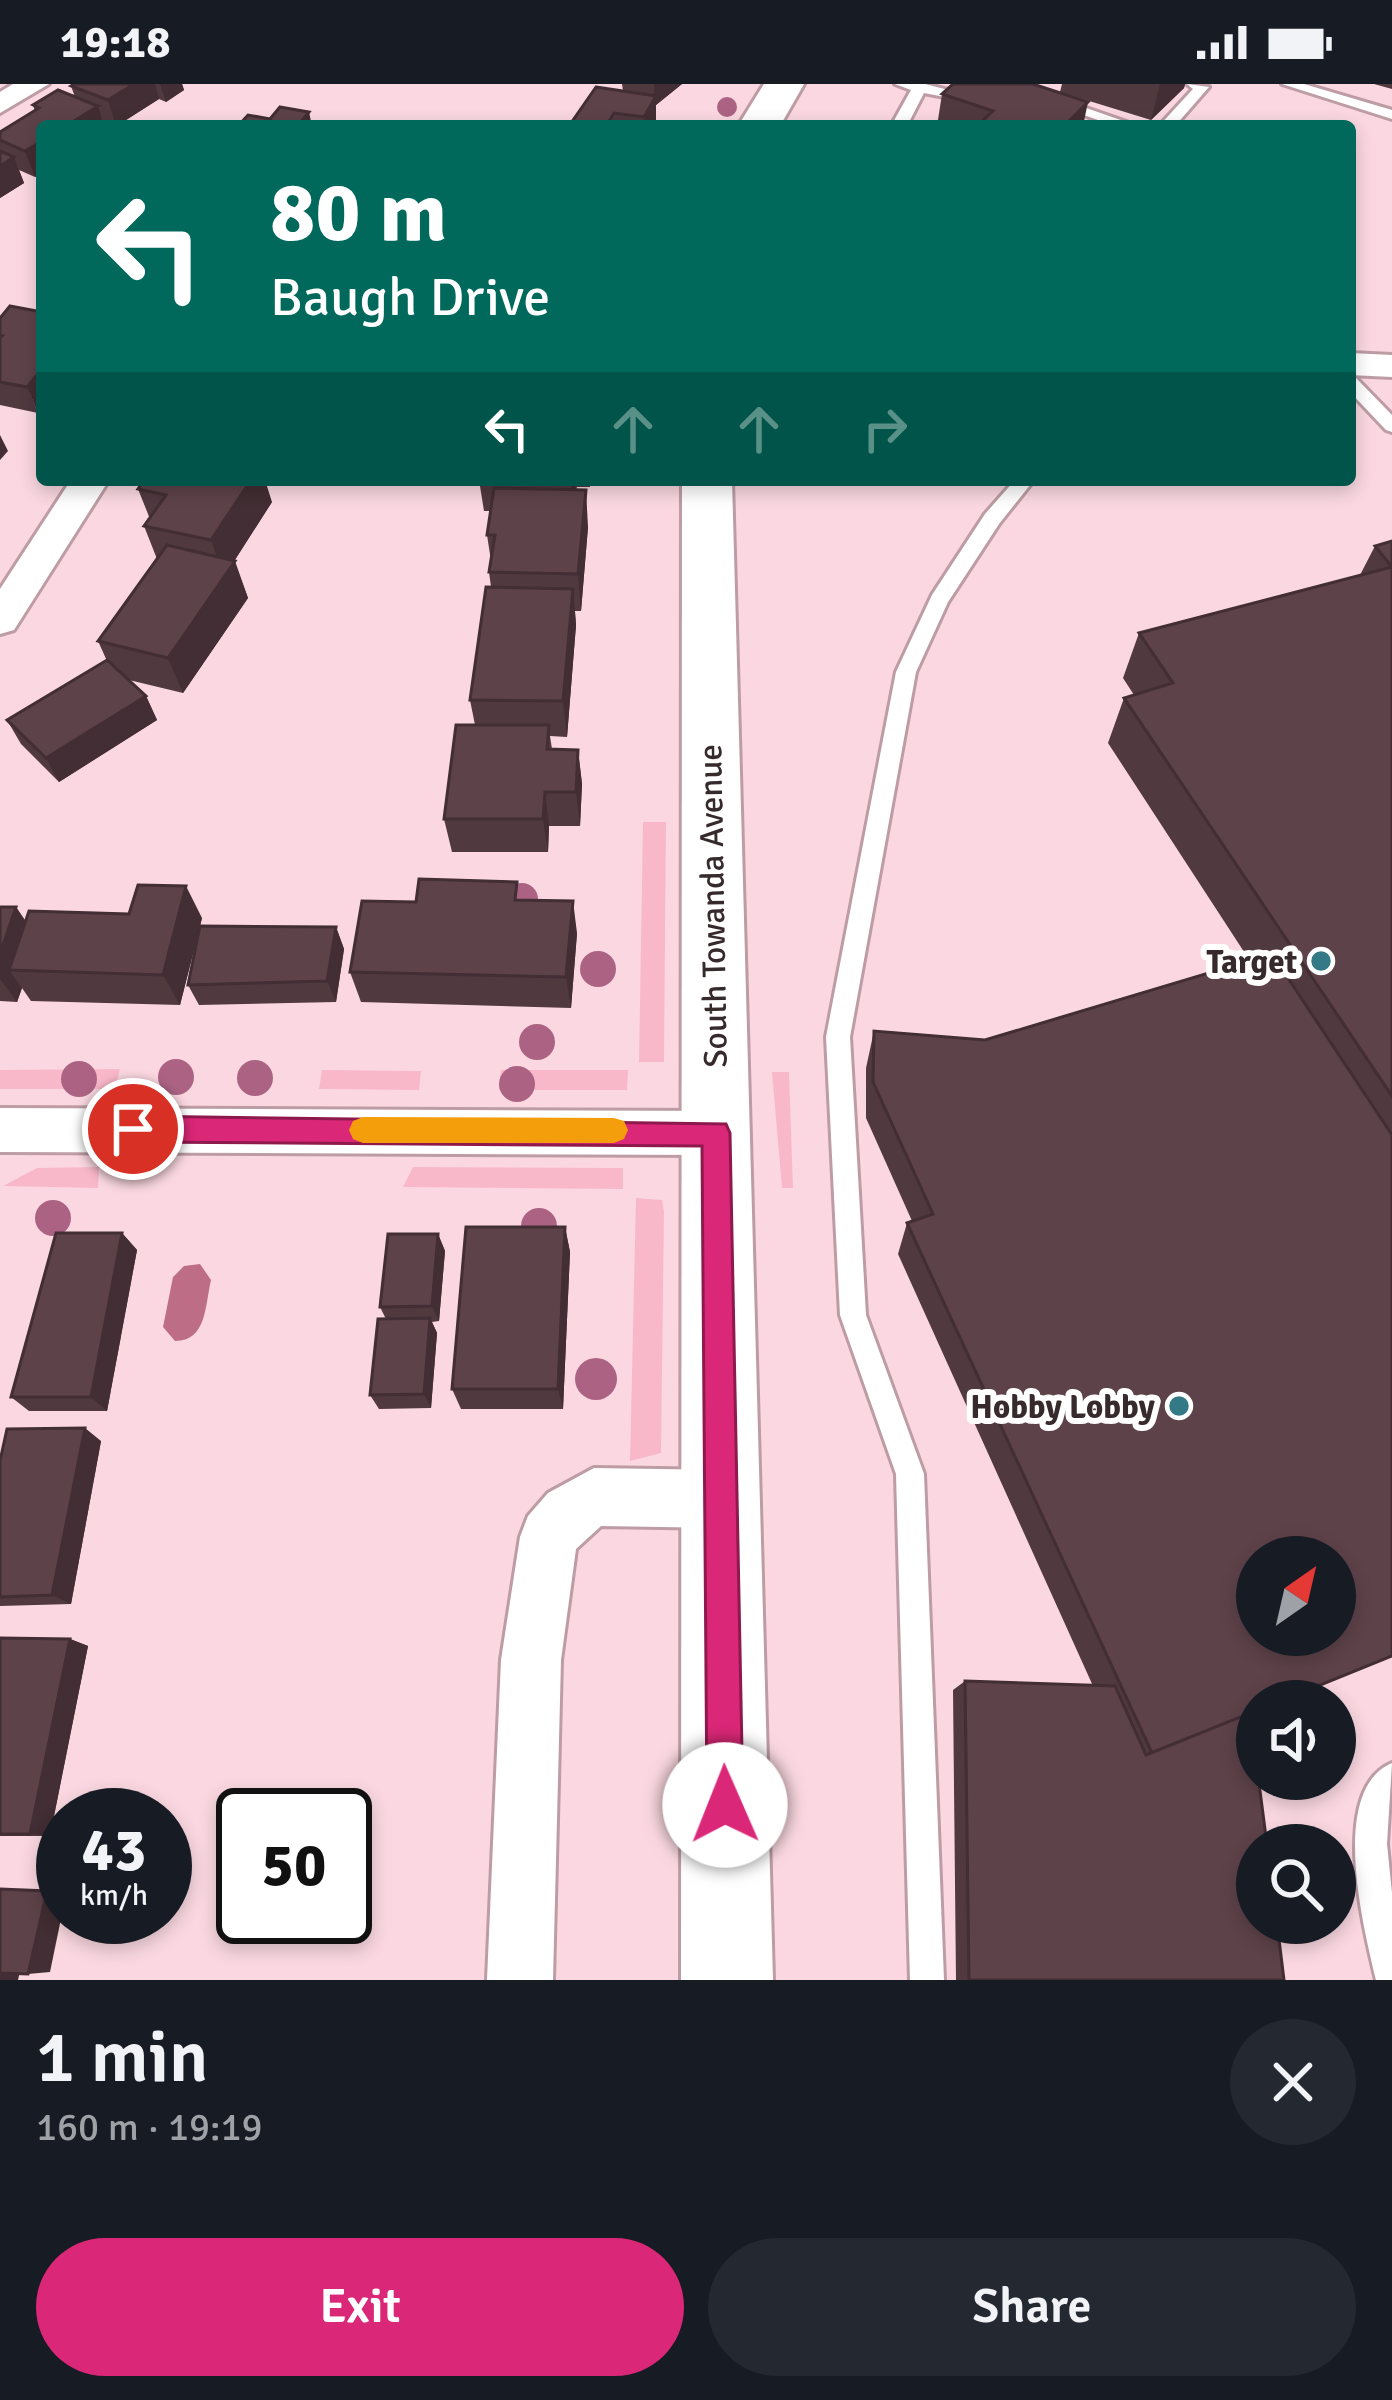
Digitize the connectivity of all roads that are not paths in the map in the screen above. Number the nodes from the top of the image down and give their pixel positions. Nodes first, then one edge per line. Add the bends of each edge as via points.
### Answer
1 (34, 84) edge
2 (784, 84) edge
3 (902, 84) edge
4 (1004, 84) edge
5 (1193, 84) edge
6 (1289, 84) edge
7 (920, 87) junction
8 (0, 104) edge
9 (998, 106) edge
10 (1392, 115) edge
11 (763, 120) edge
12 (902, 120) edge
13 (1112, 120) edge
14 (1172, 120) edge
15 (1356, 364) edge
16 (1392, 366) edge
17 (1356, 388) edge
18 (1392, 426) edge
19 (86, 486) edge
20 (706, 486) edge
21 (1020, 486) edge
22 (0, 620) edge
23 (0, 1130) edge
24 (716, 1133) junction
25 (721, 1499) junction
26 (1392, 1779) edge
27 (1392, 1978) edge
28 (520, 1980) edge
29 (727, 1980) edge
30 (927, 1980) edge

1 - 8 street
2 - 11 main road
3 - 7 lane
4 - 13 lane
5 - 14 lane via 1202,87
6 - 10 lane
7 - 9 lane
7 - 12 lane
15 - 16 street
17 - 18 lane
19 - 22 street
20 - 24 main road, South Towanda Avenue
21 - 30 lane via 939,600 906,672 838,1037 854,1316 910,1474
23 - 24 street
24 - 25 main road, South Towanda Avenue
25 - 28 street via 594,1497 549,1537 530,1660
25 - 29 main road, South Towanda Avenue
26 - 27 lane via 1371,1813 1371,1852

